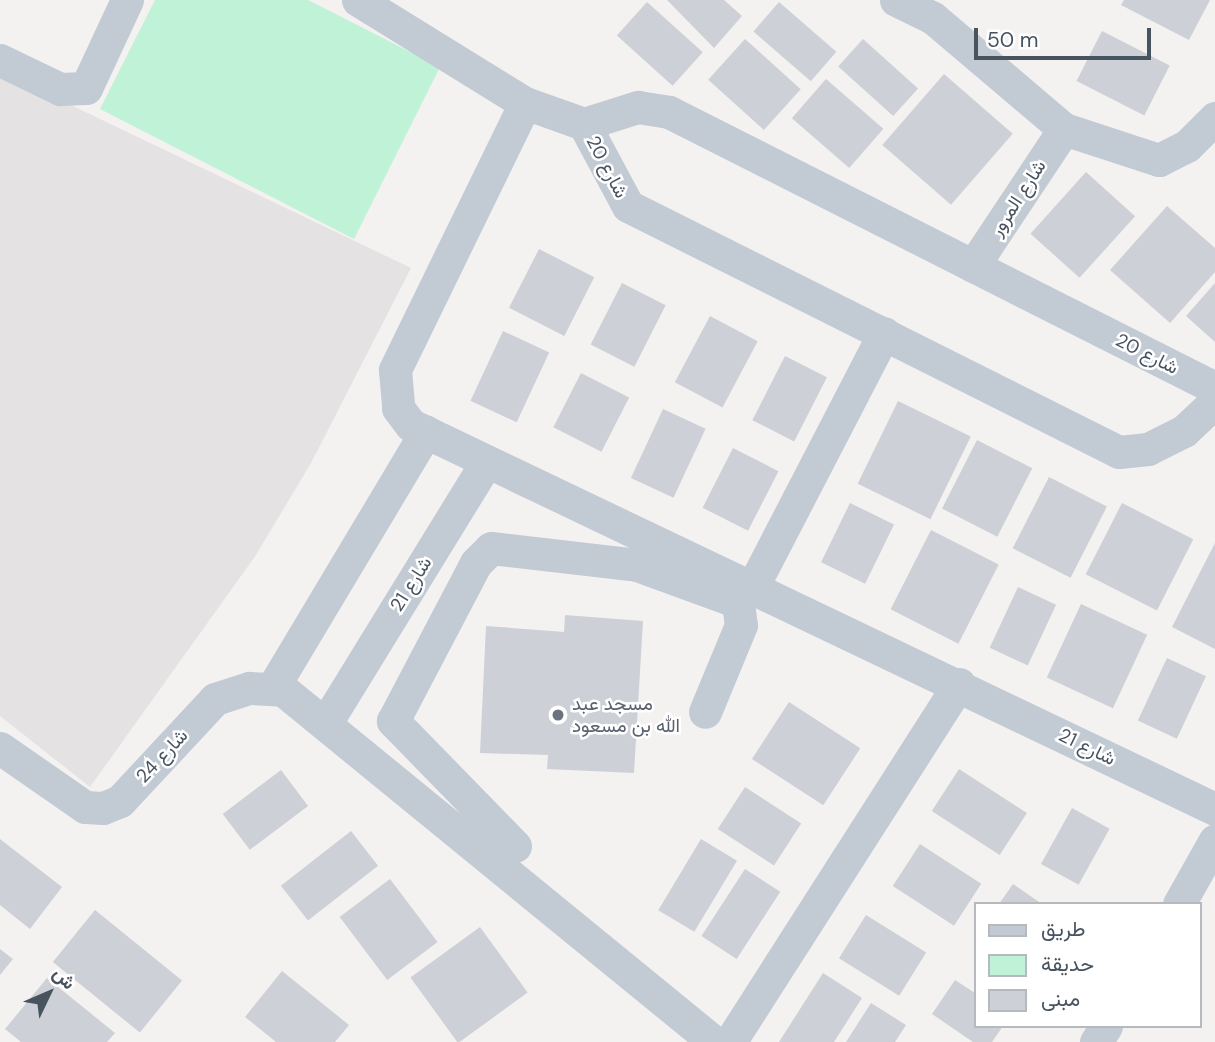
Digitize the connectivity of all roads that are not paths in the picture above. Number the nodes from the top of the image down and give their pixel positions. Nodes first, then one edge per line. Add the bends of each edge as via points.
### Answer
1 (127, 0) edge
2 (358, 0) edge
3 (896, 0) edge
4 (938, 9) edge
5 (0, 60) edge
6 (525, 103) junction
7 (1215, 120) edge
8 (584, 124) junction
9 (1064, 130) junction
10 (973, 266) junction
11 (884, 333) junction
12 (1215, 388) edge
13 (1215, 402) edge
14 (426, 432) junction
15 (485, 464) junction
16 (676, 564) junction
17 (752, 588) junction
18 (959, 684) junction
19 (272, 689) junction
20 (705, 712) dead end
21 (327, 721) junction
22 (0, 748) edge
23 (1215, 809) edge
24 (1215, 840) edge
25 (515, 846) dead end
26 (1180, 902) edge
27 (714, 1042) edge
28 (730, 1042) edge

1 - 5 street via 86,88 60,89
2 - 6 street
3 - 4 street
4 - 9 street
6 - 8 street
6 - 14 street via 395,370 398,408
7 - 9 street via 1187,146 1159,160
8 - 10 street, شارع 20 via 638,107 669,112
8 - 11 street, شارع 20 via 628,206
9 - 10 street, شارع المرور
10 - 12 street, شارع 20
11 - 13 street, شارع 20 via 1119,452 1160,443
11 - 17 street
14 - 15 street
14 - 19 street
15 - 16 street, شارع 21
15 - 21 street, شارع 21
16 - 17 street, شارع 21
16 - 20 street via 744,612
16 - 25 street via 500,546 476,563 393,721
17 - 18 street, شارع 21
18 - 23 street, شارع 21
18 - 28 street
19 - 21 street via 283,690
19 - 22 street, شارع 24 via 249,688 215,699 120,801 103,808 85,807
21 - 27 street
24 - 26 street

